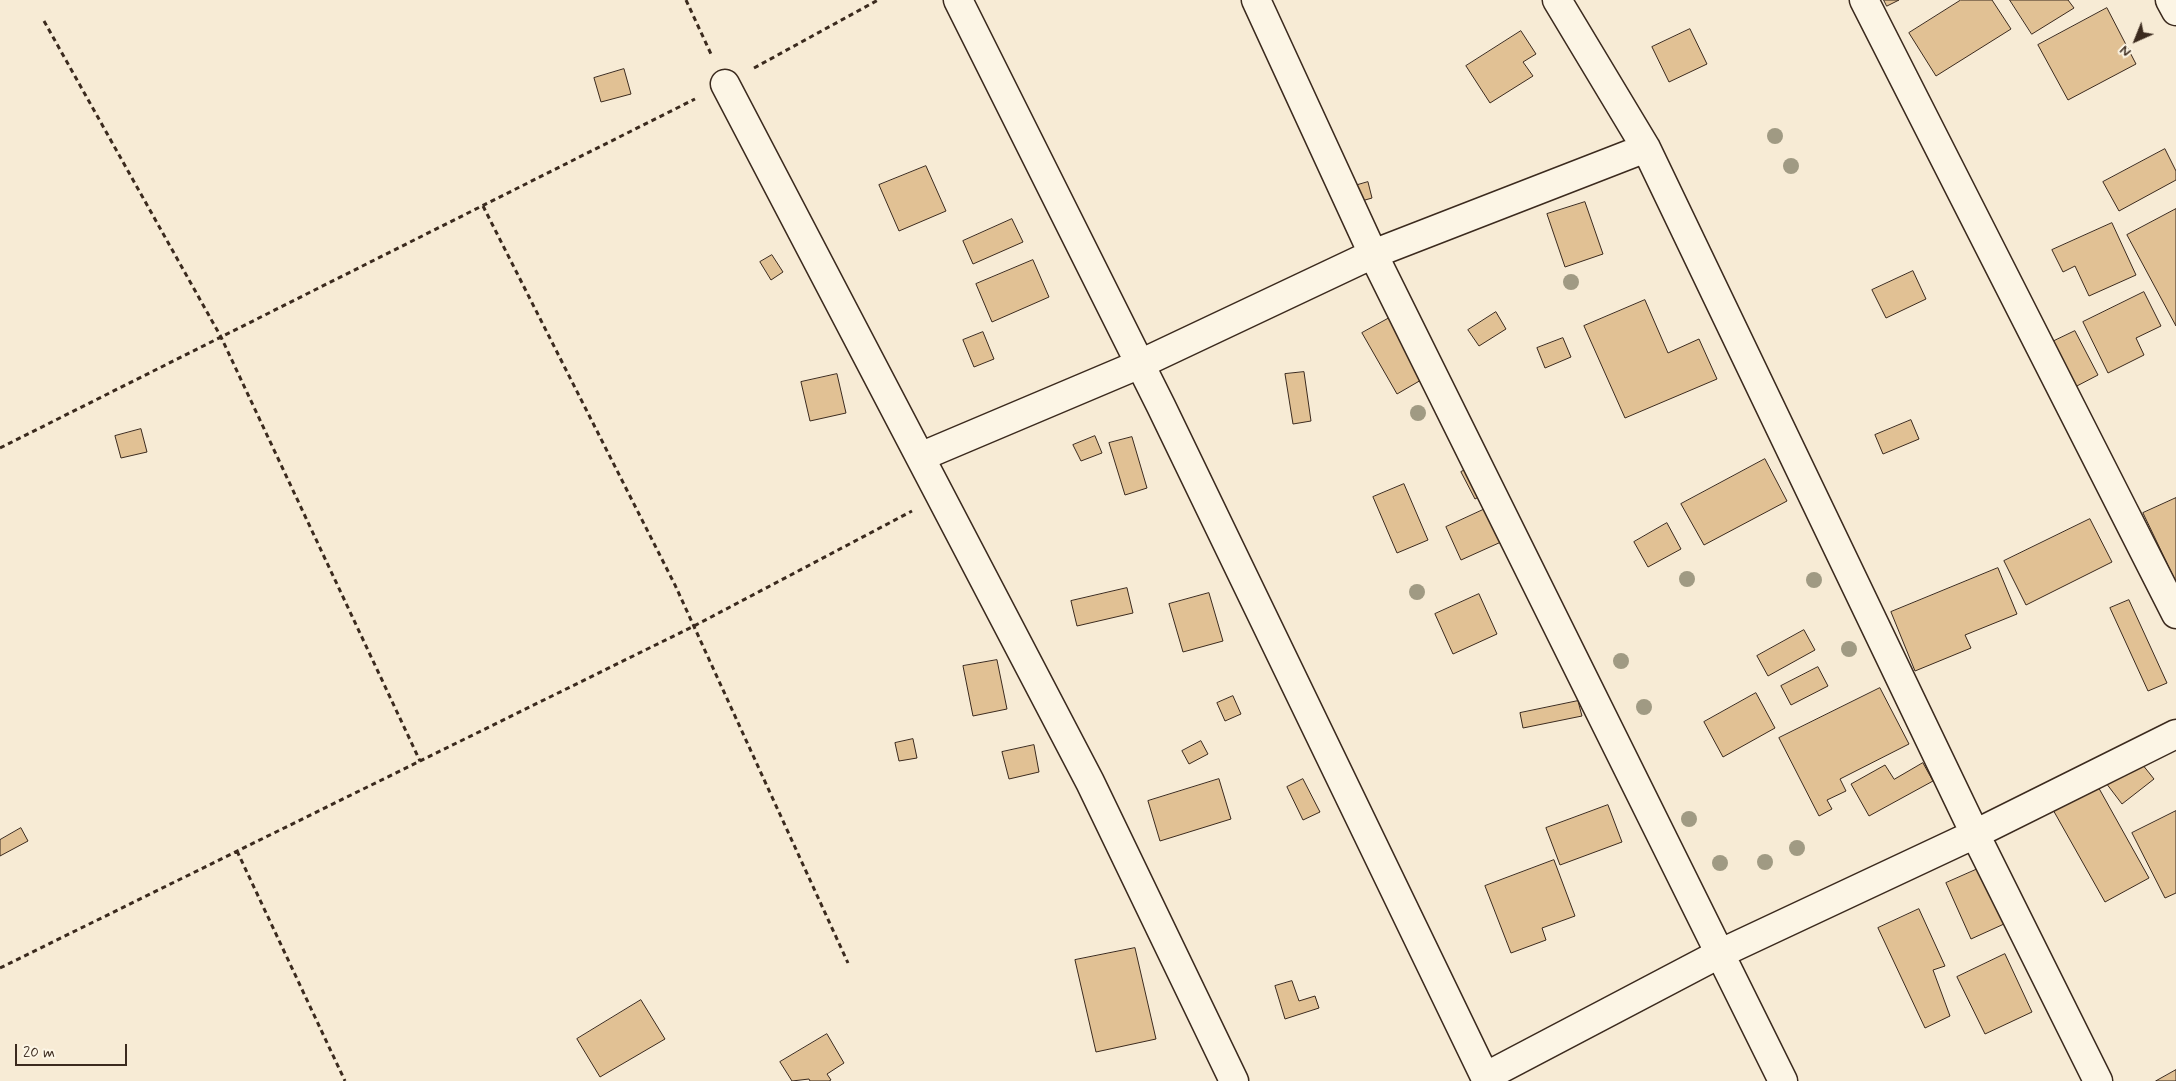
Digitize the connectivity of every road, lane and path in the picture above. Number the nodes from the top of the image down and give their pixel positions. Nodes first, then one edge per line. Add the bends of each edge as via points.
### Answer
1 (686, 0) edge
2 (878, 0) edge
3 (958, 0) edge
4 (1256, 0) edge
5 (1557, 0) edge
6 (1864, 0) edge
7 (2170, 0) edge
8 (2176, 11) edge
9 (44, 21) dead end
10 (725, 84) junction
11 (1646, 148) junction
12 (483, 206) junction
13 (1373, 254) junction
14 (221, 337) junction
15 (1140, 364) junction
16 (0, 448) edge
17 (920, 457) junction
18 (941, 496) junction
19 (2176, 614) edge
20 (694, 626) junction
21 (2176, 734) edge
22 (420, 760) junction
23 (1975, 834) junction
24 (236, 851) junction
25 (1719, 954) junction
26 (848, 963) dead end
27 (0, 968) edge
28 (1486, 1079) edge
29 (345, 1081) edge
30 (1234, 1081) edge
31 (1783, 1081) edge
32 (2098, 1081) edge

1 - 10 path
2 - 10 path
3 - 15 street
4 - 13 street
5 - 11 street
6 - 19 street
7 - 8 street
9 - 14 path
10 - 12 path
10 - 17 street
11 - 13 street
11 - 23 street
12 - 14 path
12 - 20 path
13 - 15 street
13 - 25 street
14 - 16 path
14 - 22 path
15 - 17 street
15 - 28 street
17 - 18 street
18 - 20 path
18 - 30 street via 1090,782
20 - 22 path
20 - 26 path
21 - 23 street
22 - 24 path
23 - 25 street
23 - 32 street
24 - 27 path
24 - 29 path
25 - 28 street
25 - 31 street

